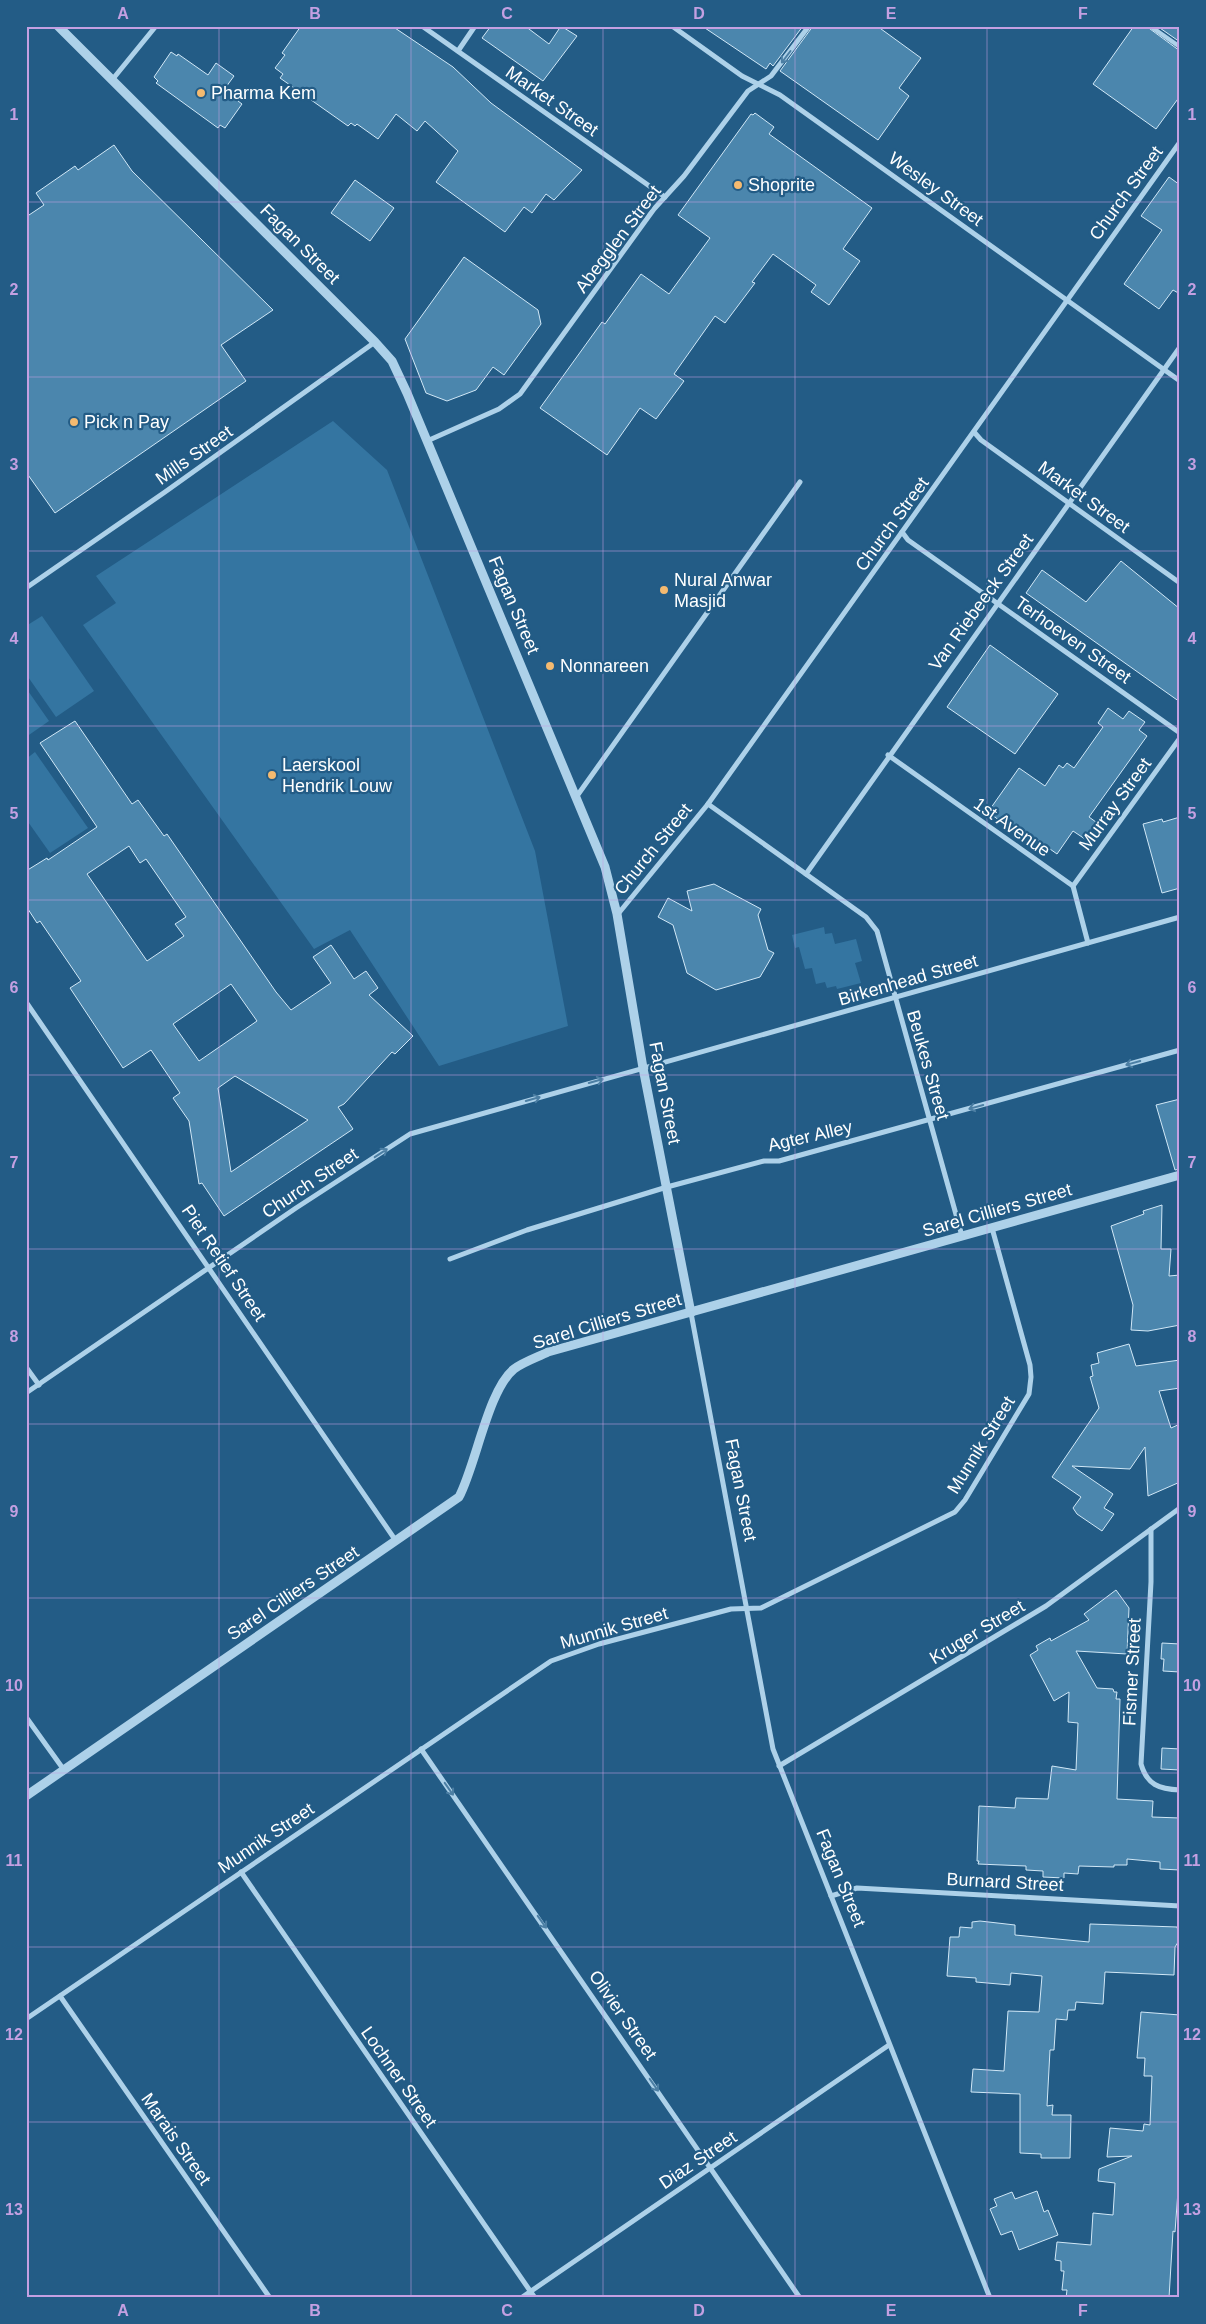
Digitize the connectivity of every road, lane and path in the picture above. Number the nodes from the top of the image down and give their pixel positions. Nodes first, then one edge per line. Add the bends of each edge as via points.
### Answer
1 (58, 26) edge
2 (156, 26) edge
3 (422, 26) edge
4 (475, 26) edge
5 (672, 26) edge
6 (809, 26) edge
7 (1150, 26) edge
8 (1180, 47) edge
9 (458, 51) junction
10 (112, 80) junction
11 (759, 85) junction
12 (1180, 142) edge
13 (665, 197) junction
14 (1067, 300) junction
15 (376, 342) junction
16 (1180, 347) edge
17 (1164, 369) junction
18 (1180, 381) edge
19 (974, 432) junction
20 (427, 441) junction
21 (800, 482) dead end
22 (1069, 503) junction
23 (902, 532) junction
24 (1180, 583) edge
25 (26, 588) edge
26 (998, 603) junction
27 (1180, 732) edge
28 (1180, 738) edge
29 (888, 755) junction
30 (576, 796) junction
31 (708, 804) junction
32 (806, 874) junction
33 (1073, 886) junction
34 (617, 914) junction
35 (1180, 917) edge
36 (1088, 943) junction
37 (894, 998) junction
38 (26, 1002) edge
39 (1180, 1050) edge
40 (643, 1068) junction
41 (929, 1120) junction
42 (1180, 1175) edge
43 (667, 1188) junction
44 (992, 1228) junction
45 (962, 1236) junction
46 (450, 1259) dead end
47 (210, 1267) junction
48 (691, 1312) junction
49 (26, 1367) edge
50 (38, 1385) junction
51 (26, 1393) edge
52 (1180, 1508) edge
53 (1151, 1529) junction
54 (396, 1541) junction
55 (746, 1608) junction
56 (26, 1717) edge
57 (422, 1749) junction
58 (779, 1766) junction
59 (64, 1770) junction
60 (1180, 1790) edge
61 (26, 1796) edge
62 (241, 1872) junction
63 (831, 1896) junction
64 (1180, 1906) edge
65 (60, 1996) junction
66 (26, 2020) edge
67 (889, 2045) junction
68 (711, 2168) junction
69 (530, 2292) junction
70 (270, 2298) edge
71 (521, 2298) edge
72 (535, 2298) edge
73 (800, 2298) edge
74 (990, 2298) edge

1 - 10 street, Fagan Street
2 - 10 street
3 - 9 street, Market Street
4 - 9 street
5 - 11 street, Wesley Street
6 -> 11 street, Abegglen Street via 771,76
7 - 8 street
9 - 13 street, Market Street
10 - 15 street, Fagan Street
11 - 13 street, Abegglen Street via 748,91
11 - 14 street, Wesley Street via 780,95
12 - 14 street, Church Street
13 - 20 street, Abegglen Street via 520,394 499,409
14 - 17 street, Wesley Street
14 - 19 street, Church Street
15 - 20 street, Fagan Street via 392,361
15 - 25 street, Mills Street
16 - 17 street, Van Riebeeck Street
17 - 18 street, Wesley Street
17 - 22 street, Van Riebeeck Street
19 - 22 street, Market Street
19 - 23 street, Church Street
20 - 30 street, Fagan Street
21 - 30 street
22 - 24 street, Market Street
22 - 26 street, Van Riebeeck Street
23 - 26 street, Terhoeven Street via 908,540
23 - 31 street, Church Street
26 - 27 street, Terhoeven Street
26 - 29 street, Van Riebeeck Street
28 - 33 street, Murray Street
29 - 32 street, Van Riebeeck Street
29 - 33 street, 1st Avenue
30 - 34 street, Fagan Street via 605,867
31 - 32 street, Beukes Street
31 - 34 street, Church Street
32 - 37 street, Beukes Street via 877,931
33 - 36 street
34 - 40 street, Fagan Street
35 - 36 street, Birkenhead Street
36 - 37 street, Birkenhead Street
37 - 40 street, Birkenhead Street
37 - 41 street, Beukes Street
38 - 47 street, Piet Retief Street
39 -> 41 street, Agter Alley
40 - 43 street, Fagan Street
47 -> 40 street, Church Street via 410,1134
41 - 43 street, Agter Alley
41 - 45 street, Beukes Street
42 - 44 street, Sarel Cilliers Street
43 - 46 street, Agter Alley via 527,1230
43 - 48 street, Fagan Street
44 - 45 street, Sarel Cilliers Street
44 - 55 street, Munnik Street via 1030,1365 1031,1386 1024,1404 965,1500 954,1512 761,1608
45 - 48 street, Sarel Cilliers Street
47 - 50 street, Church Street
47 - 54 street, Piet Retief Street
48 - 54 street, Sarel Cilliers Street via 548,1352 513,1369 488,1415 466,1483 458,1496
48 - 55 street, Fagan Street
49 - 50 street
50 - 51 street, Church Street
52 - 53 street, Kruger Street
53 - 58 street, Kruger Street via 1046,1606
53 - 60 street, Fismer Street via 1141,1764 1153,1785
54 - 59 street, Sarel Cilliers Street
55 - 57 street, Munnik Street via 731,1608 558,1658
55 - 58 street, Fagan Street
56 - 59 street
57 - 62 street, Munnik Street
57 -> 68 street, Olivier Street
58 - 63 street, Fagan Street
59 - 61 street, Sarel Cilliers Street
62 - 65 street, Munnik Street
62 - 69 street, Lochner Street
63 - 64 street, Burnard Street via 857,1888
63 - 67 street, Fagan Street
65 - 66 street, Munnik Street
65 - 70 street, Marais Street
67 - 68 street, Diaz Street
67 - 74 street, Fagan Street
68 - 69 street, Diaz Street
68 - 73 street, Olivier Street
69 - 71 street, Diaz Street
69 - 72 street, Lochner Street

